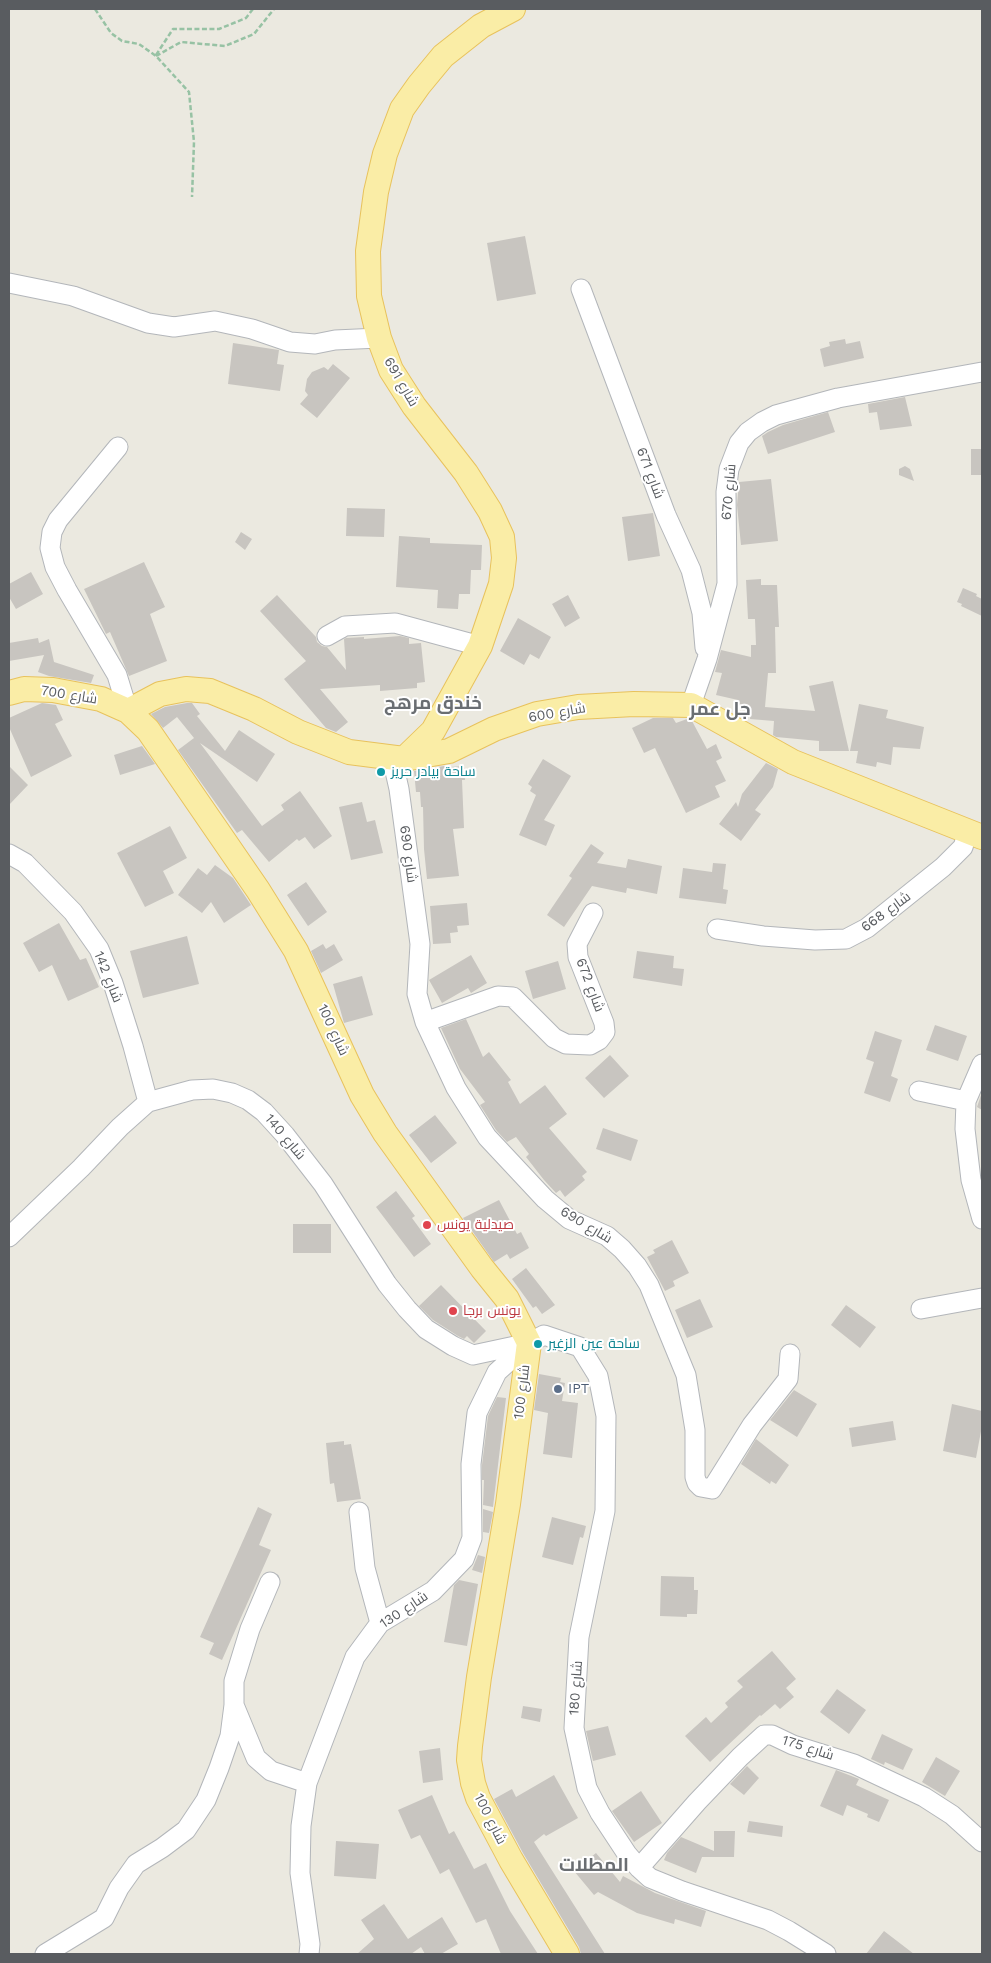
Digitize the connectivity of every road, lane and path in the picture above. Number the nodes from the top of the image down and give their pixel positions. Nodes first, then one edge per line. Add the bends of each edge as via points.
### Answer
1 (95, 9) edge
2 (254, 9) edge
3 (274, 9) edge
4 (513, 9) edge
5 (156, 56) junction
6 (192, 197) dead end
7 (9, 283) edge
8 (581, 290) dead end
9 (379, 338) junction
10 (982, 372) edge
11 (118, 447) dead end
12 (327, 636) dead end
13 (480, 646) junction
14 (707, 659) junction
15 (9, 693) edge
16 (691, 705) junction
17 (128, 711) junction
18 (398, 759) junction
19 (975, 834) edge
20 (9, 854) edge
21 (593, 914) dead end
22 (717, 929) dead end
23 (425, 1022) junction
24 (982, 1064) edge
25 (919, 1091) dead end
26 (148, 1102) junction
27 (966, 1102) junction
28 (977, 1180) edge
29 (982, 1219) edge
30 (9, 1237) edge
31 (982, 1298) edge
32 (921, 1309) dead end
33 (529, 1343) junction
34 (790, 1354) dead end
35 (359, 1512) dead end
36 (270, 1582) dead end
37 (380, 1623) junction
38 (234, 1705) junction
39 (307, 1783) junction
40 (982, 1842) edge
41 (639, 1868) junction
42 (312, 1951) edge
43 (45, 1954) edge
44 (567, 1954) edge
45 (826, 1954) edge

1 - 5 path via 111,33 122,41 139,44
2 - 5 path via 246,18 219,29 173,29
3 - 5 path via 254,34 225,46 180,42
4 - 9 main road, شارع 691 via 482,26 444,56 402,109 385,154 368,251 369,296
5 - 6 path via 189,92 194,142
7 - 9 street via 72,296 148,324 174,327 215,321 290,342 315,344
8 - 14 street, شارع 671 via 690,570 702,613
9 - 13 main road, شارع 691 via 391,370 414,406 466,473 490,510 502,538 501,584
10 - 14 street, شارع 670 via 838,398 776,415 748,432 739,443 729,469 726,492 727,584
11 - 17 street via 58,520 50,548 67,590 117,675
12 - 13 street via 345,626 395,623
13 - 18 main road, شارع 691 via 433,731
14 - 16 street, شارع 670
15 - 17 main road, شارع 700 via 24,689 76,693 101,699
16 - 18 main road, شارع 600 via 578,707 537,714 494,729 449,751
16 - 19 main road, شارع 600 via 793,762
17 - 18 main road, شارع 600 via 160,694 186,689 210,691 349,752
17 - 33 main road, شارع 100 via 148,730 170,760 258,890 296,951 362,1095 385,1133 507,1299
18 - 23 street, شارع 690 via 399,789 420,944 417,994
19 - 22 street, شارع 668 via 944,867 867,928 846,939 763,936
20 - 26 street, شارع 142 via 25,863 73,912 99,949 119,1001
21 - 23 street, شارع 672 via 577,944 578,957 604,1023 605,1032 599,1040 590,1045 566,1044 554,1038 513,997 498,996
23 - 34 street, شارع 690 via 456,1088 487,1137 545,1199 570,1219 606,1236 622,1249 649,1284 686,1375 695,1430 695,1477 701,1487 712,1489 752,1425 788,1379
24 - 27 street
25 - 27 street
26 - 30 street, شارع 140
26 - 33 street, شارع 140 via 192,1090 213,1089 248,1100 285,1134 323,1184 387,1284 426,1329 474,1355
27 - 28 street via 965,1129
28 - 29 street
31 - 32 street
33 - 37 street, شارع 130 via 497,1372 477,1414 471,1464 472,1538 464,1559 433,1591
33 - 41 street, شارع 180 via 544,1335 580,1347 598,1376 606,1416 605,1511 580,1637 574,1728 590,1794
33 - 44 main road, شارع 100 via 469,1760 478,1798
35 - 37 street via 365,1568
36 - 38 street via 234,1681
37 - 39 street, شارع 130 via 355,1658
38 - 39 street via 256,1758 271,1771
38 - 43 street via 230,1736 219,1768 206,1800 186,1830 136,1864 104,1918
39 - 42 street, شارع 130 via 301,1826 300,1873
40 - 41 street, شارع 175 via 952,1815 924,1797 854,1764 764,1735 697,1802
41 - 45 street, شارع 180 via 657,1882 768,1920

